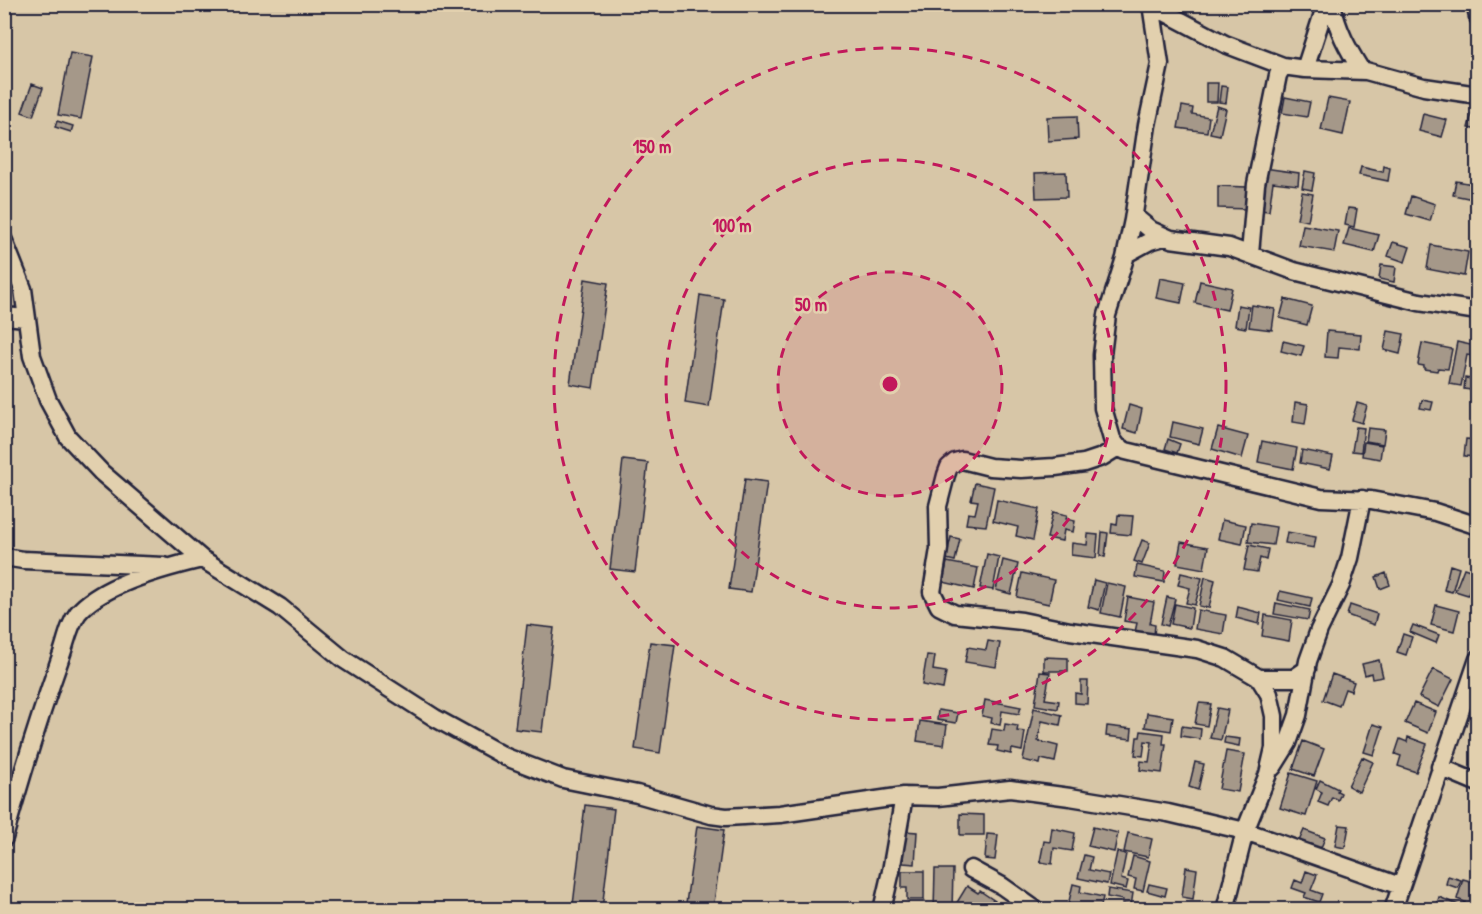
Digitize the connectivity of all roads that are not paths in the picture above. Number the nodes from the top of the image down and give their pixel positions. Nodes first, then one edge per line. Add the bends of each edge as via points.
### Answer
1 (1326, 4) edge
2 (1332, 4) edge
3 (1475, 4) edge
4 (1151, 5) edge
5 (1478, 17) edge
6 (1283, 66) junction
7 (1305, 69) junction
8 (1361, 70) junction
9 (1478, 95) edge
10 (1134, 216) junction
11 (1164, 237) junction
12 (4, 241) edge
13 (1126, 254) junction
14 (1250, 254) junction
15 (1478, 311) edge
16 (4, 316) edge
17 (26, 318) junction
18 (1118, 447) junction
19 (1362, 500) junction
20 (1478, 526) edge
21 (4, 557) edge
22 (202, 559) junction
23 (174, 566) junction
24 (1478, 659) edge
25 (1306, 669) junction
26 (1259, 678) junction
27 (1440, 767) junction
28 (1268, 774) junction
29 (1478, 783) edge
30 (904, 796) junction
31 (1245, 831) junction
32 (4, 838) edge
33 (970, 869) dead end
34 (1400, 886) junction
35 (882, 909) edge
36 (1036, 909) edge
37 (1225, 909) edge
38 (1393, 909) edge

1 - 7 street
2 - 8 street via 1344,42
3 - 5 street
4 - 6 street via 1226,44
4 - 10 street via 1160,64
6 - 7 street
6 - 14 street via 1256,184
7 - 8 street
8 - 9 street via 1424,87
10 - 11 street
10 - 13 street
11 - 13 street
11 - 14 street
12 - 17 street via 23,290
13 - 18 street via 1107,315 1102,355 1103,408
14 - 15 street via 1294,271 1419,302
16 - 17 street
17 - 22 street via 32,356 48,400 68,437 102,473
18 - 19 street via 1321,498
18 - 26 street via 1084,463 1055,467 1021,469 955,462 946,475 938,506 939,549 932,592 939,606 955,614 1197,650 1225,658
19 - 20 street via 1435,512
19 - 25 street via 1350,558
21 - 23 street
22 - 23 street
22 - 30 street via 279,607 376,681 506,757 562,779 726,817 780,814
23 - 32 street via 120,585 78,613 40,712
24 - 27 street
25 - 26 street via 1294,678
25 - 28 street via 1298,715 1288,743
26 - 28 street via 1269,694 1274,716 1274,748
27 - 29 street
27 - 34 street
28 - 31 street
30 - 31 street via 1010,789 1168,813
30 - 35 street
31 - 34 street
31 - 37 street
33 - 36 street
34 - 38 street

